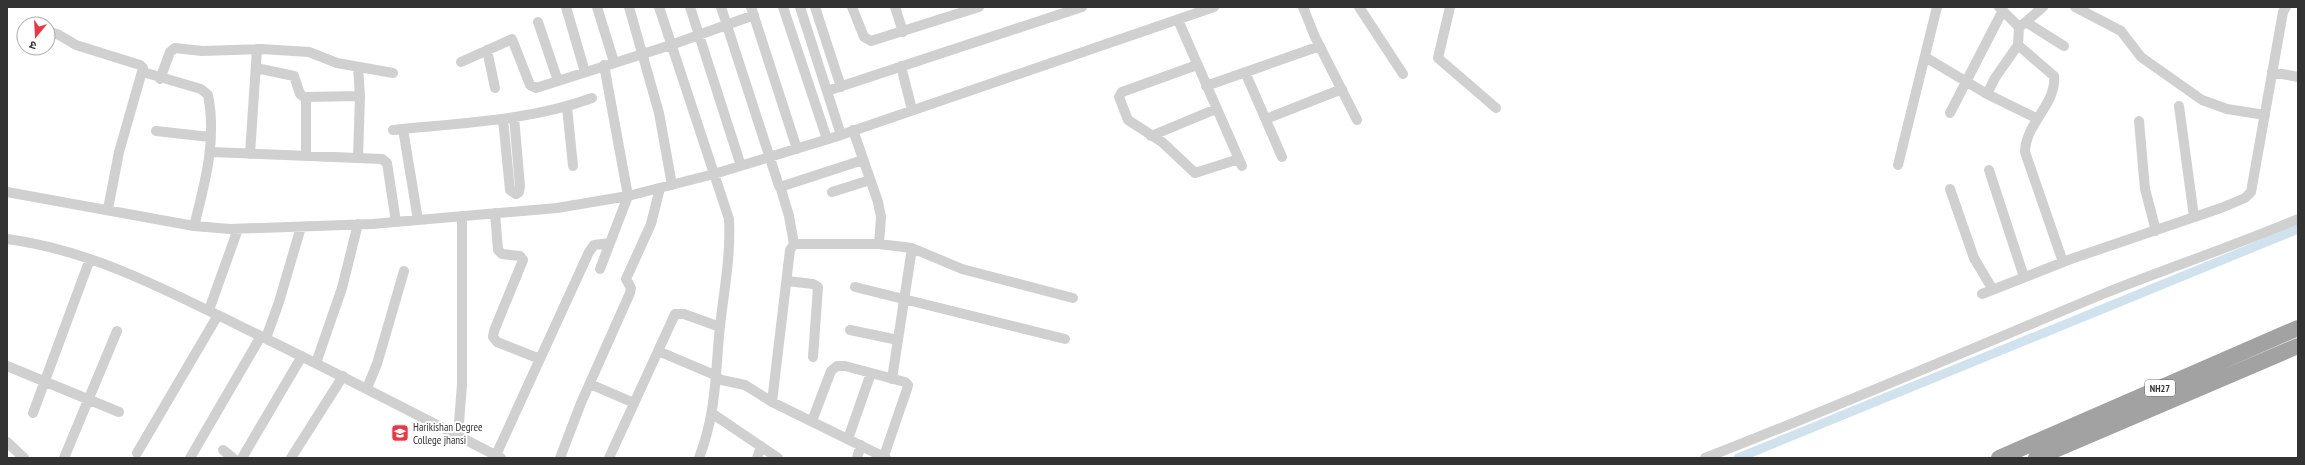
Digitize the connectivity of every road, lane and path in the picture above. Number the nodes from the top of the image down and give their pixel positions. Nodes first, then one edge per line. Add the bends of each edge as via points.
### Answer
1 (566, 7) edge
2 (597, 7) edge
3 (629, 7) edge
4 (659, 7) edge
5 (690, 7) edge
6 (720, 7) edge
7 (783, 7) edge
8 (800, 7) edge
9 (815, 7) edge
10 (852, 7) edge
11 (895, 7) edge
12 (979, 7) edge
13 (1082, 7) edge
14 (1214, 7) edge
15 (1304, 7) edge
16 (1359, 7) edge
17 (1450, 7) edge
18 (1937, 7) edge
19 (2043, 7) edge
20 (2075, 7) edge
21 (2286, 7) edge
22 (2001, 8) edge
23 (753, 11) edge
24 (1178, 20) junction
25 (538, 22) dead end
26 (2022, 24) junction
27 (726, 25) junction
28 (902, 32) junction
29 (56, 33) edge
30 (699, 35) junction
31 (671, 45) junction
32 (2018, 45) junction
33 (1320, 46) junction
34 (2064, 46) dead end
35 (257, 49) junction
36 (487, 50) junction
37 (643, 54) junction
38 (1925, 57) junction
39 (461, 62) dead end
40 (614, 62) junction
41 (604, 65) junction
42 (1197, 65) junction
43 (901, 66) junction
44 (358, 67) junction
45 (256, 68) junction
46 (143, 72) junction
47 (585, 72) junction
48 (1245, 72) junction
49 (2272, 72) junction
50 (393, 73) dead end
51 (1403, 74) dead end
52 (2298, 77) edge
53 (160, 79) junction
54 (1965, 80) junction
55 (558, 81) junction
56 (1206, 86) junction
57 (842, 87) junction
58 (495, 88) dead end
59 (1342, 89) junction
60 (827, 91) junction
61 (1987, 94) junction
62 (360, 96) junction
63 (306, 97) junction
64 (592, 98) dead end
65 (2179, 106) dead end
66 (567, 107) junction
67 (1496, 108) dead end
68 (1216, 109) junction
69 (912, 110) junction
70 (1950, 113) dead end
71 (2265, 115) junction
72 (514, 117) junction
73 (2036, 118) junction
74 (503, 119) junction
75 (1266, 119) junction
76 (1357, 120) dead end
77 (2138, 121) dead end
78 (853, 130) junction
79 (156, 131) dead end
80 (841, 135) junction
81 (210, 136) junction
82 (1151, 136) junction
83 (827, 140) junction
84 (797, 149) junction
85 (211, 152) junction
86 (250, 154) junction
87 (306, 156) junction
88 (769, 157) junction
89 (1282, 157) dead end
90 (358, 158) junction
91 (863, 160) junction
92 (573, 166) dead end
93 (741, 166) junction
94 (1898, 166) dead end
95 (1989, 170) dead end
96 (714, 174) junction
97 (870, 180) junction
98 (672, 185) junction
99 (780, 186) junction
100 (660, 188) junction
101 (1950, 189) dead end
102 (7, 192) edge
103 (832, 192) dead end
104 (628, 196) junction
105 (108, 209) junction
106 (495, 213) junction
107 (462, 216) junction
108 (2194, 217) junction
109 (2298, 219) edge
110 (418, 220) junction
111 (396, 222) junction
112 (358, 224) junction
113 (194, 226) junction
114 (301, 227) junction
115 (238, 229) junction
116 (2156, 231) junction
117 (7, 239) edge
118 (610, 243) junction
119 (794, 244) junction
120 (879, 244) junction
121 (912, 248) junction
122 (90, 259) junction
123 (2063, 262) junction
124 (600, 269) dead end
125 (404, 271) dead end
126 (2024, 278) junction
127 (787, 281) junction
128 (855, 287) dead end
129 (1993, 290) junction
130 (1982, 294) dead end
131 (904, 298) junction
132 (1073, 298) dead end
133 (209, 310) junction
134 (218, 315) junction
135 (720, 327) junction
136 (2298, 328) edge
137 (850, 330) dead end
138 (117, 331) dead end
139 (263, 337) junction
140 (1065, 339) dead end
141 (898, 340) junction
142 (2298, 346) edge
143 (658, 351) junction
144 (302, 356) junction
145 (813, 357) dead end
146 (540, 359) junction
147 (316, 363) junction
148 (7, 366) edge
149 (871, 373) junction
150 (343, 376) junction
151 (717, 377) junction
152 (892, 379) junction
153 (45, 381) junction
154 (590, 384) junction
155 (367, 388) junction
156 (90, 400) junction
157 (772, 402) junction
158 (634, 403) junction
159 (119, 412) dead end
160 (33, 413) dead end
161 (713, 414) junction
162 (812, 421) junction
163 (458, 436) junction
164 (848, 438) junction
165 (7, 442) edge
166 (860, 445) junction
167 (761, 446) junction
168 (223, 450) dead end
169 (137, 453) dead end
170 (499, 457) edge
171 (885, 457) edge
172 (24, 458) edge
173 (64, 458) edge
174 (190, 458) edge
175 (233, 458) edge
176 (242, 458) edge
177 (291, 458) edge
178 (560, 458) edge
179 (609, 458) edge
180 (699, 458) edge
181 (758, 458) edge
182 (778, 458) edge
183 (857, 458) edge
184 (1706, 458) edge
185 (1999, 458) edge
186 (2036, 458) edge

1 - 47 street
2 - 40 street
3 - 37 street
4 - 31 street
5 - 30 street
6 - 27 street
7 - 83 street
8 - 60 street
9 - 57 street
10 - 28 street via 866,39 874,41
11 - 28 street
12 - 28 street
13 - 43 street
14 - 24 street
15 - 33 street
16 - 51 street
17 - 67 street via 1438,58
18 - 38 street
19 - 26 street
20 - 71 street via 2121,31 2141,57 2202,100 2227,109
21 - 49 street
22 - 26 street
22 - 54 street
23 - 27 street
23 - 84 street
24 - 42 street
24 - 69 street
25 - 55 street
26 - 32 street
26 - 34 street
27 - 30 street
27 - 88 street
29 - 46 street via 76,45 140,65
30 - 31 street
30 - 93 street
31 - 37 street
31 - 96 street
32 - 61 street
32 - 73 street via 2054,76 2052,91
33 - 48 street
33 - 59 street
35 - 44 street via 309,52 337,63
35 - 45 street
35 - 53 street via 202,51 172,48
36 - 39 street
36 - 55 street via 512,39 531,87 536,88
36 - 58 street
37 - 40 street
37 - 98 street via 660,113
38 - 54 street
38 - 94 street
40 - 41 street
41 - 47 street
41 - 104 street
42 - 56 street
42 - 82 street via 1120,93 1126,118
43 - 57 street
43 - 69 street
44 - 50 street
44 - 62 street
45 - 63 street via 294,76 300,94
45 - 86 street
46 - 53 street
46 - 105 street via 123,140
47 - 55 street
48 - 56 street
48 - 75 street
49 - 52 street
49 - 71 street
53 - 81 street via 207,92
54 - 61 street
54 - 70 street
56 - 68 street
57 - 60 street
59 - 75 street
59 - 76 street
60 - 80 street
61 - 73 street
62 - 63 street
62 - 90 street
63 - 87 street
64 - 66 street
65 - 108 street
66 - 72 street
66 - 92 street
68 - 82 street
68 - 82 street via 1241,162 1195,173
69 - 78 street
71 - 108 street via 2251,192 2245,198
72 - 74 street
72 - 74 street via 520,186 520,192 516,194 510,190
73 - 123 street via 2026,138 2025,152
74 - 110 street via 398,129
75 - 89 street
77 - 116 street via 2145,188
78 - 80 street
78 - 91 street
79 - 81 street
80 - 83 street
81 - 85 street
83 - 84 street
84 - 88 street
85 - 86 street
85 - 113 street
86 - 87 street
87 - 90 street
88 - 93 street
88 - 99 street
90 - 111 street via 379,158 386,161
91 - 97 street
91 - 99 street
93 - 96 street
95 - 126 street
96 - 98 street
96 - 135 street via 729,219 730,234 729,263
97 - 103 street
97 - 120 street via 880,210
98 - 100 street
99 - 119 street
100 - 104 street
100 - 154 street via 651,224 626,279 631,288 630,293
101 - 129 street via 1974,258
102 - 105 street
104 - 106 street via 557,208
104 - 118 street
105 - 113 street
106 - 107 street
106 - 146 street via 498,250 502,254 520,256 523,260 493,337 497,342
107 - 110 street
107 - 163 street via 462,384
108 - 116 street
109 - 184 street via 2133,282 1956,354 1846,403
110 - 111 street
111 - 112 street
112 - 114 street
112 - 147 street via 342,288
113 - 115 street
114 - 115 street
114 - 139 street via 280,302
115 - 133 street
116 - 123 street
117 - 122 street via 36,243
118 - 124 street
118 - 146 street via 594,245 589,252
119 - 120 street
119 - 127 street via 790,250
120 - 121 street
121 - 131 street
121 - 132 street via 962,268
122 - 133 street via 122,269
122 - 153 street
123 - 126 street
125 - 155 street via 377,364
126 - 129 street
127 - 145 street via 818,287
127 - 157 street
128 - 131 street
129 - 130 street
131 - 140 street
131 - 141 street
133 - 134 street
134 - 139 street
134 - 169 street
135 - 143 street via 684,314 675,314
135 - 151 street
136 - 185 highway, NH27
137 - 141 street
138 - 156 street
139 - 144 street
139 - 174 street
141 - 152 street
142 - 186 highway, NH27
143 - 151 street
143 - 158 street
144 - 147 street
144 - 176 street
146 - 170 street
147 - 150 street
148 - 153 street
149 - 152 street
149 - 162 street via 845,366 834,368
149 - 164 street
150 - 155 street
150 - 177 street
151 - 157 street via 745,385
151 - 161 street
152 - 171 street via 905,382 908,387
153 - 156 street
153 - 160 street
154 - 158 street
154 - 178 street
155 - 163 street
156 - 159 street
156 - 173 street
157 - 162 street
158 - 179 street
161 - 167 street
161 - 180 street via 709,434
162 - 164 street
163 - 170 street
164 - 166 street
165 - 172 street
166 - 171 street
166 - 183 street
167 - 181 street
167 - 182 street
168 - 175 street

